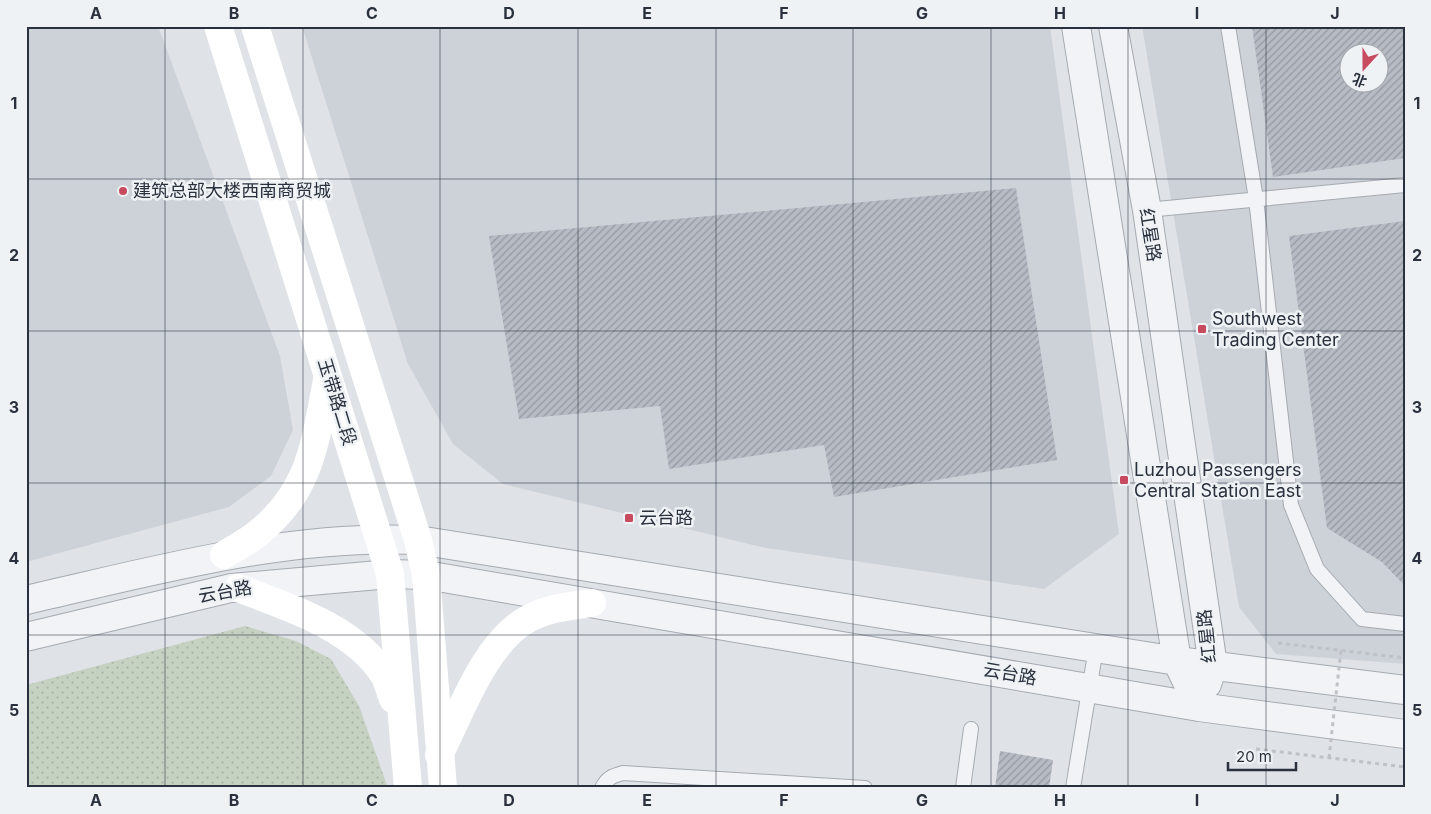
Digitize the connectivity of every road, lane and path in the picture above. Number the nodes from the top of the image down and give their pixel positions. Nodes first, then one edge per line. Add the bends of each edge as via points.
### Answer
1 (218, 26) edge
2 (255, 26) edge
3 (1076, 26) edge
4 (1114, 26) edge
5 (1228, 26) edge
6 (1405, 185) edge
7 (1256, 199) junction
8 (1147, 210) junction
9 (328, 376) junction
10 (379, 538) junction
11 (418, 540) junction
12 (224, 555) junction
13 (390, 574) junction
14 (426, 575) junction
15 (238, 588) junction
16 (26, 600) edge
17 (592, 603) junction
18 (1405, 624) edge
19 (26, 637) edge
20 (1278, 643) dead end
21 (1096, 648) junction
22 (1341, 650) junction
23 (1405, 658) edge
24 (1177, 661) junction
25 (1213, 666) junction
26 (1089, 687) junction
27 (1405, 690) edge
28 (1199, 707) junction
29 (401, 720) junction
30 (971, 729) dead end
31 (1405, 734) edge
32 (1256, 749) dead end
33 (439, 755) junction
34 (1329, 758) junction
35 (1405, 767) edge
36 (408, 788) edge
37 (443, 788) edge
38 (602, 788) edge
39 (865, 788) edge
40 (963, 788) edge
41 (1073, 788) edge

1 - 9 main road, 玉带路二段
2 - 11 main road, 玉带路二段
3 - 24 street, 红星路
4 - 8 street, 红星路
5 - 7 lane
6 - 7 lane
7 - 8 lane
7 - 18 lane via 1291,505 1317,570 1362,619
8 - 25 street, 红星路
9 - 10 main road, 玉带路二段
9 - 12 main road via 314,446 299,487 281,511 257,534
10 - 11 street, 云台路
10 - 12 street, 云台路
10 - 13 main road, 玉带路二段
11 - 14 main road, 玉带路二段
11 - 21 street, 云台路
12 - 16 street, 云台路
13 - 14 street, 云台路
13 - 15 street, 云台路
13 - 29 main road, 玉带路二段
14 - 17 street, 云台路
14 - 33 main road, 玉带路二段
15 - 19 street, 云台路
15 - 29 main road via 316,619 369,656 384,675
17 - 26 street, 云台路
17 - 33 main road via 560,608 529,618 508,633 481,673
20 - 22 path
21 - 24 street, 云台路
21 - 26 lane
22 - 23 path
22 - 34 path, bridge
24 - 25 street, 云台路
24 - 28 street, 红星路
25 - 27 street, 云台路
25 - 28 street, 红星路
26 - 28 street, 云台路
26 - 41 lane
28 - 31 street, 云台路
29 - 36 main road, 玉带路二段
30 - 40 lane
32 - 34 path
33 - 37 main road, 玉带路二段
34 - 35 path
38 - 39 lane via 612,776 623,773

